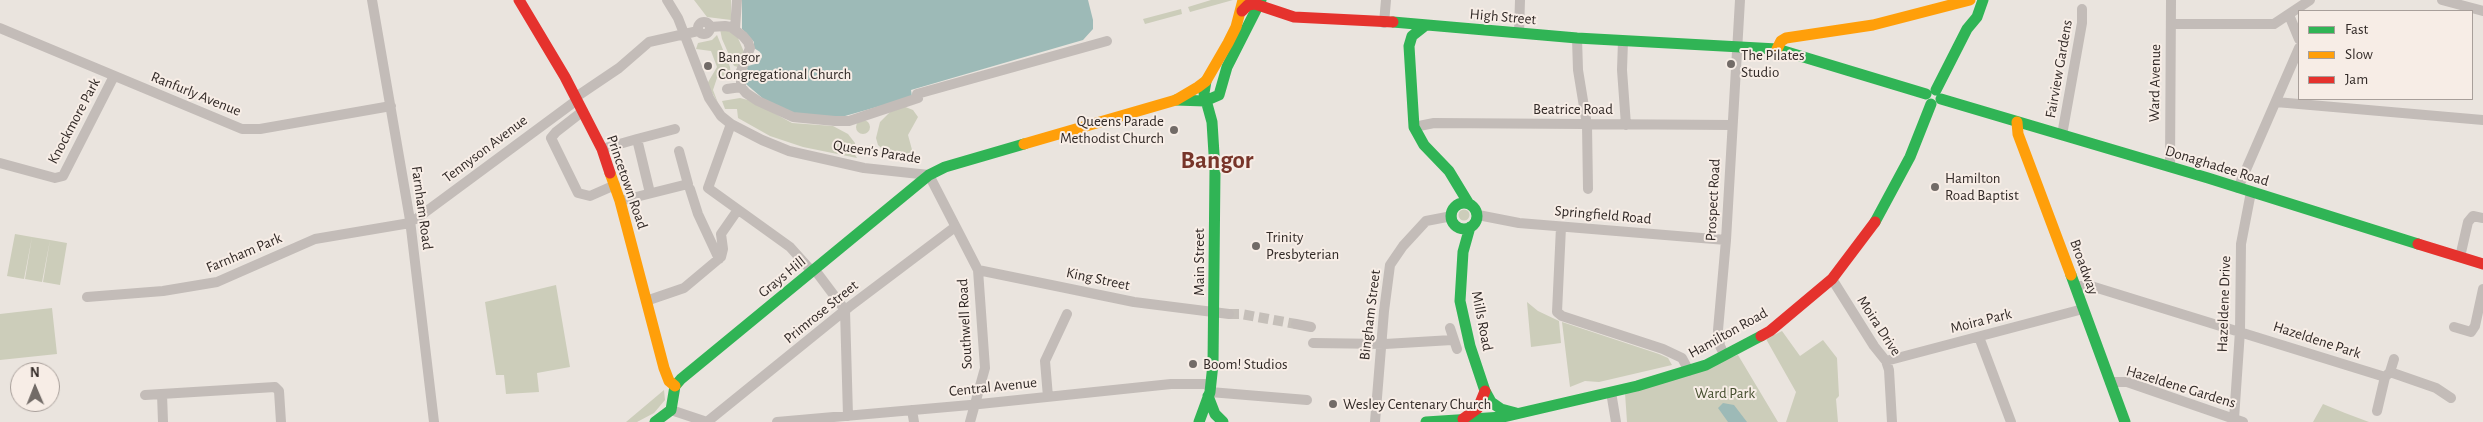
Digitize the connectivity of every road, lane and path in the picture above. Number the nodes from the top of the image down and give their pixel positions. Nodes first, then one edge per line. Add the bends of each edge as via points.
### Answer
1 (372, 0) edge
2 (519, 0) edge
3 (667, 0) edge
4 (737, 0) edge
5 (1386, 0) edge
6 (1520, 0) edge
7 (1740, 0) edge
8 (1969, 0) edge
9 (1983, 0) edge
10 (2171, 0) edge
11 (2310, 0) edge
12 (2442, 0) edge
13 (1261, 2) edge
14 (1242, 6) edge
15 (2082, 9) dead end
16 (2483, 11) edge
17 (2289, 15) junction
18 (1386, 23) junction
19 (2171, 24) junction
20 (1426, 25) junction
21 (0, 28) edge
22 (735, 29) junction
23 (1967, 29) junction
24 (1519, 33) junction
25 (683, 34) junction
26 (2298, 37) edge
27 (1577, 38) junction
28 (1107, 41) dead end
29 (1623, 41) junction
30 (1737, 47) junction
31 (1777, 49) junction
32 (2298, 50) edge
33 (1409, 52) junction
34 (114, 76) junction
35 (1206, 81) junction
36 (741, 87) junction
37 (727, 89) dead end
38 (1933, 97) junction
39 (576, 98) junction
40 (1176, 100) junction
41 (1205, 101) junction
42 (2276, 102) junction
43 (391, 106) junction
44 (583, 111) junction
45 (2483, 120) edge
46 (2017, 122) junction
47 (731, 124) junction
48 (1587, 125) junction
49 (1626, 125) junction
50 (1732, 125) junction
51 (1414, 127) junction
52 (675, 129) dead end
53 (2062, 135) junction
54 (637, 139) junction
55 (602, 149) junction
56 (679, 151) dead end
57 (0, 163) edge
58 (2170, 167) junction
59 (929, 175) junction
60 (615, 185) junction
61 (2238, 188) junction
62 (690, 189) dead end
63 (1588, 189) dead end
64 (2251, 192) junction
65 (650, 193) junction
66 (620, 201) junction
67 (1469, 204) junction
68 (737, 211) junction
69 (1478, 215) junction
70 (1452, 216) junction
71 (2483, 218) edge
72 (410, 221) junction
73 (955, 227) junction
74 (1470, 227) junction
75 (1561, 227) junction
76 (1726, 240) junction
77 (2460, 257) junction
78 (719, 259) junction
79 (2483, 264) edge
80 (814, 270) junction
81 (978, 270) junction
82 (1832, 278) junction
83 (2076, 286) junction
84 (2483, 289) edge
85 (87, 297) dead end
86 (646, 301) junction
87 (2083, 309) junction
88 (845, 310) junction
89 (1214, 312) junction
90 (1067, 314) dead end
91 (1229, 314) tunnel mouth
92 (1296, 324) tunnel mouth
93 (1312, 327) dead end
94 (2454, 327) dead end
95 (1450, 328) dead end
96 (2240, 331) junction
97 (1979, 337) junction
98 (1313, 343) dead end
99 (1381, 343) junction
100 (1724, 354) junction
101 (2394, 359) dead end
102 (1886, 361) junction
103 (1689, 372) junction
104 (2387, 374) junction
105 (2110, 382) junction
106 (674, 386) junction
107 (1485, 391) junction
108 (1210, 392) junction
109 (1610, 392) junction
110 (162, 394) junction
111 (145, 395) dead end
112 (1048, 397) junction
113 (2451, 398) dead end
114 (1307, 400) dead end
115 (975, 405) junction
116 (671, 410) junction
117 (912, 410) junction
118 (2377, 410) dead end
119 (1519, 414) junction
120 (848, 416) junction
121 (1463, 420) junction
122 (2238, 420) edge
123 (1450, 421) edge
124 (163, 422) edge
125 (281, 422) edge
126 (434, 422) edge
127 (655, 422) edge
128 (707, 422) edge
129 (777, 422) edge
130 (914, 422) edge
131 (970, 422) edge
132 (1198, 422) edge
133 (1223, 422) edge
134 (1375, 422) edge
135 (1426, 422) edge
136 (1616, 422) edge
137 (1892, 422) edge
138 (2011, 422) edge
139 (2125, 422) edge

1 - 43 street, Farnham Road
2 - 39 main road, Princetown Road
3 - 25 street, Queen's Parade
4 - 22 street
5 - 18 street
6 - 24 street
7 - 30 street, Prospect Road
8 - 23 main road, Hamilton Road
8 - 31 main road via 1872,25 1786,38
9 - 23 main road, Hamilton Road via 1977,17
10 - 19 street, Ward Avenue
11 - 17 street
12 - 16 street
13 - 14 main road
13 - 18 main road, High Street via 1294,17
13 - 41 main road via 1227,67 1220,94
14 - 35 main road via 1228,43
15 - 53 street, Fairview Gardens
17 - 19 street via 2274,24
17 - 26 street
18 - 20 main road, High Street
18 - 33 main road via 1400,34
19 - 58 street, Ward Avenue
20 - 24 main road, High Street
20 - 33 main road via 1412,36
21 - 34 street, Ranfurly Avenue
22 - 25 street, Tennyson Avenue via 703,22 698,25 698,31
22 - 36 street via 750,48 740,71
23 - 38 main road, Hamilton Road
24 - 27 main road, High Street
25 - 39 street, Tennyson Avenue via 645,44 619,68
25 - 47 street, Queen's Parade via 709,98
27 - 29 main road, High Street
27 - 48 street
28 - 36 street via 917,94 918,98 849,121 792,117 758,101
29 - 30 main road, High Street
29 - 49 street
30 - 31 main road, Donaghadee Road
30 - 50 street, Prospect Road
31 - 38 main road, Donaghadee Road
32 - 42 street
33 - 51 main road
34 - 43 street, Ranfurly Avenue via 248,130
34 - 57 street, Knockmore Park via 63,176 55,178
35 - 40 main road
35 - 41 main road, Main Street
36 - 37 street
38 - 46 main road, Donaghadee Road
38 - 82 main road, Hamilton Road via 1910,157 1880,216
39 - 44 main road, Princetown Road
39 - 72 street, Tennyson Avenue
40 - 41 main road
40 - 59 main road, Queen's Parade via 945,167
41 - 89 main road, Main Street via 1212,122 1214,151
42 - 45 street
42 - 61 street
43 - 72 street, Farnham Road
44 - 55 main road, Princetown Road
44 - 60 street via 551,138 578,193 590,196
46 - 53 main road, Donaghadee Road
46 - 83 main road, Broadway via 2018,134
47 - 59 street, Queen's Parade via 790,151 900,174
47 - 68 street via 708,186
48 - 49 street, Beatrice Road
48 - 51 street, Beatrice Road via 1434,123
48 - 63 street
49 - 50 street, Beatrice Road
50 - 76 street, Prospect Road
51 - 67 main road via 1424,145 1449,171
52 - 54 street
53 - 58 main road, Donaghadee Road
54 - 55 street
54 - 65 street
55 - 60 main road, Princetown Road
56 - 65 street via 688,184
58 - 61 main road, Donaghadee Road
59 - 73 street, Southwell Road
59 - 80 main road, Grays Hill
60 - 66 main road, Princetown Road
61 - 64 main road, Donaghadee Road
62 - 78 street
64 - 77 main road, Donaghadee Road
64 - 96 street, Hazeldene Drive via 2241,244
65 - 66 street
66 - 86 main road, Princetown Road
67 - 69 main road
67 - 70 main road via 1457,205
68 - 78 street via 721,234 723,250
68 - 80 street via 790,247
69 - 74 main road
69 - 75 street, Springfield Road
70 - 74 main road via 1459,228
70 - 99 street, Bingham Street via 1426,221 1394,258 1388,279
71 - 77 street via 2473,216 2468,222
72 - 85 street, Farnham Park via 315,238 217,282 163,291
72 - 126 street, Farnham Road
73 - 81 street, Southwell Road
73 - 88 street, Primrose Street
74 - 107 main road, Mills Road via 1463,252 1460,301
75 - 76 street, Springfield Road
75 - 103 street via 1558,312 1569,319 1663,349 1682,358
76 - 100 street, Prospect Road via 1718,330
77 - 79 main road, Donaghadee Road
78 - 86 street via 684,288
80 - 88 street
80 - 106 main road, Grays Hill
81 - 89 street, King Street via 1134,302
81 - 115 street, Southwell Road via 985,368
82 - 100 main road, Hamilton Road via 1770,331
82 - 102 street, Moira Drive
83 - 87 main road, Broadway
83 - 96 street, Hazeldene Park via 2091,286
84 - 94 street via 2471,332
86 - 106 main road, Princetown Road via 664,368
87 - 97 street, Moira Park
87 - 105 main road, Broadway
88 - 120 street
88 - 128 street, Primrose Street
89 - 91 street, King Street
89 - 108 main road, Main Street
90 - 112 street via 1045,361
92 - 93 street
95 - 99 street via 1454,344
96 - 104 street, Hazeldene Park
96 - 122 street, Hazeldene Drive
97 - 102 street, Moira Park
97 - 138 street
98 - 99 street
99 - 134 street, Bingham Street
100 - 103 main road, Hamilton Road
101 - 104 street
102 - 137 street, Moira Drive
103 - 109 main road, Hamilton Road
104 - 113 street, Hazeldene Park via 2436,388
104 - 118 street
105 - 122 street, Hazeldene Gardens via 2127,382
105 - 139 main road, Broadway
106 - 116 main road
107 - 119 main road, Mills Road via 1496,406
107 - 121 main road via 1478,408
108 - 112 street, Central Avenue via 1206,384 1171,384
108 - 114 street, Central Avenue
108 - 132 main road, Main Street
108 - 133 main road via 1215,414
109 - 119 main road, Hamilton Road
109 - 136 street
110 - 111 street
110 - 124 street
110 - 125 street via 275,387 279,390
112 - 115 street, Central Avenue
115 - 117 street, Central Avenue
115 - 131 street, Southwell Road
116 - 127 main road
116 - 128 street
117 - 120 street, Central Avenue
117 - 130 street
119 - 121 main road, Hamilton Road
120 - 129 street, Central Avenue
121 - 123 main road, Hamilton Road
123 - 135 main road, Hamilton Road

